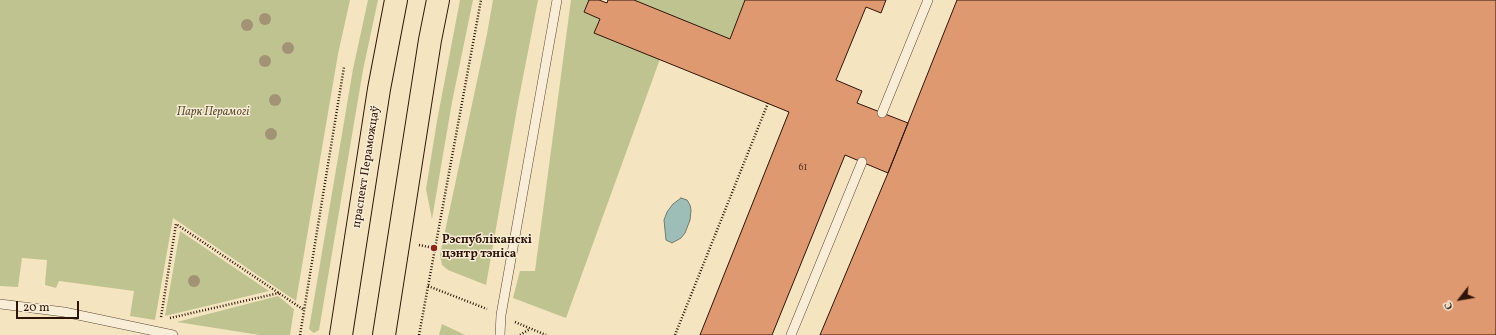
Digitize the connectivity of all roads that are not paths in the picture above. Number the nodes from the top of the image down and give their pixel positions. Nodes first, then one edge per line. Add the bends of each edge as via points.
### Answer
1 (396, 0) edge
2 (438, 0) edge
3 (557, 0) edge
4 (928, 0) edge
5 (882, 113) dead end
6 (862, 162) dead end
7 (0, 304) edge
8 (173, 335) edge
9 (341, 335) edge
10 (384, 335) edge
11 (500, 335) edge
12 (791, 335) edge

1 - 9 main road, праспект Пераможцаў via 379,89
2 - 10 main road via 427,55
3 - 11 lane via 501,315
4 - 5 lane
6 - 12 lane
7 - 8 lane via 64,312

